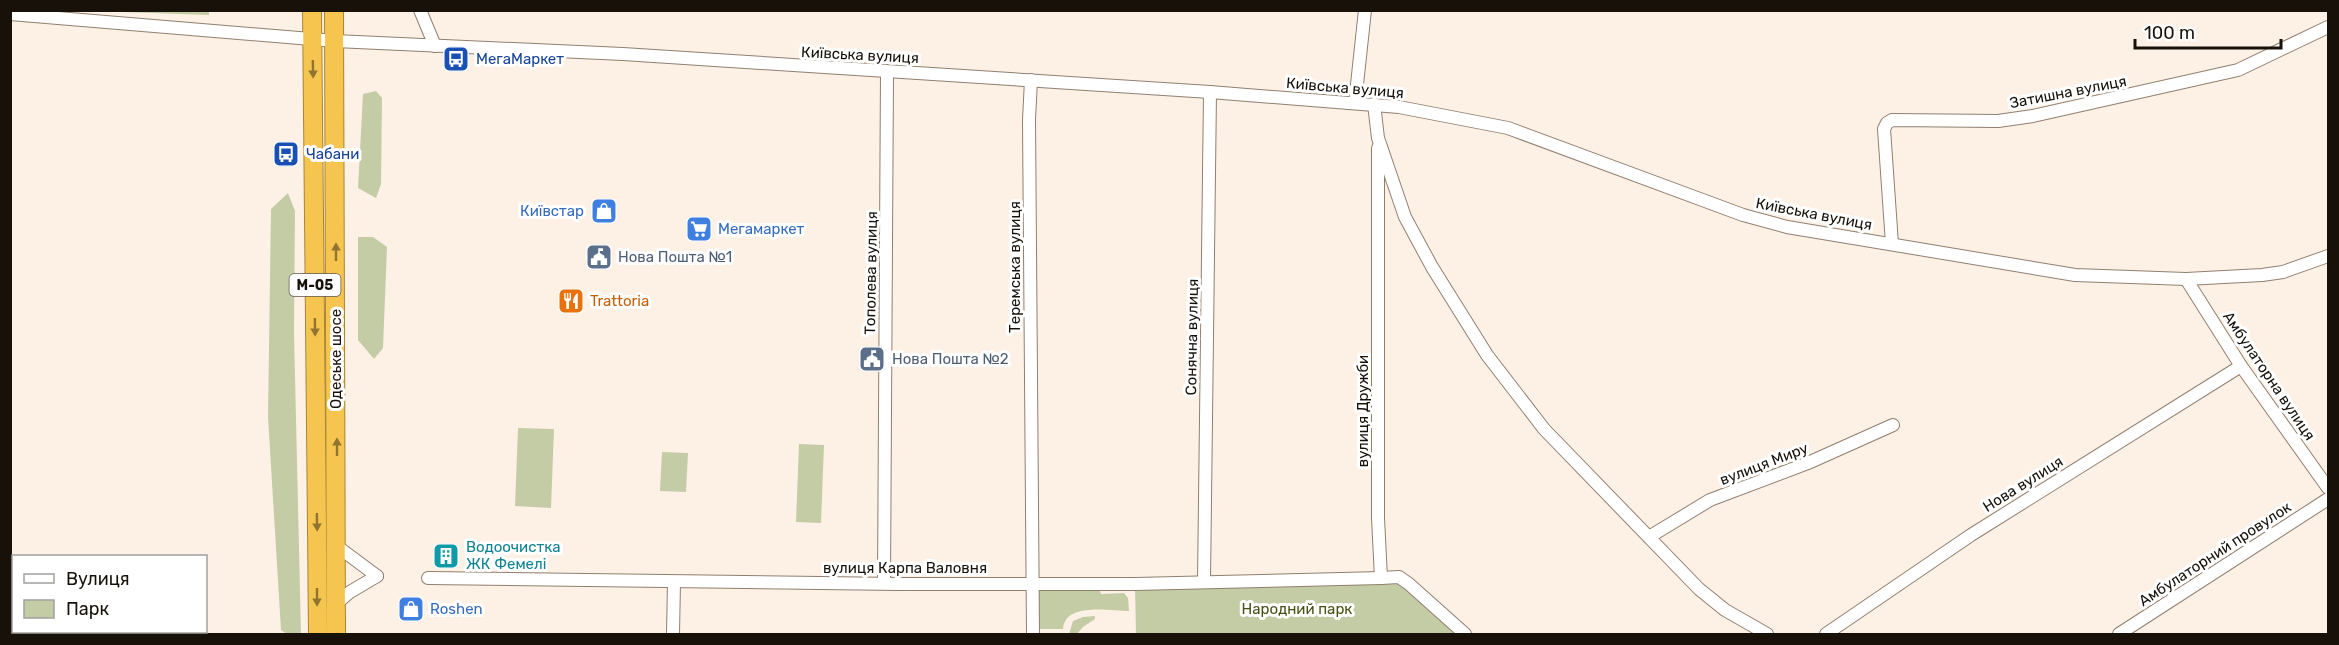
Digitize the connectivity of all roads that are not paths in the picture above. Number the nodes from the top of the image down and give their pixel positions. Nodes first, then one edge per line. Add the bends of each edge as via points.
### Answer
1 (312, 10) edge
2 (334, 10) edge
3 (420, 10) edge
4 (1365, 10) edge
5 (10, 14) edge
6 (2328, 27) edge
7 (312, 39) junction
8 (334, 40) junction
9 (435, 46) junction
10 (887, 72) junction
11 (1031, 80) junction
12 (1210, 92) junction
13 (1355, 103) junction
14 (1374, 105) junction
15 (1378, 138) junction
16 (1892, 244) junction
17 (2328, 256) edge
18 (2186, 279) junction
19 (2241, 366) junction
20 (1893, 425) dead end
21 (2328, 488) edge
22 (2328, 499) edge
23 (1649, 537) junction
24 (338, 547) junction
25 (428, 578) dead end
26 (1381, 578) junction
27 (674, 582) junction
28 (1204, 582) junction
29 (884, 583) junction
30 (1032, 583) junction
31 (337, 603) junction
32 (318, 634) edge
33 (336, 634) edge
34 (673, 634) edge
35 (1033, 634) edge
36 (1465, 634) edge
37 (1767, 634) edge
38 (1826, 634) edge
39 (2119, 634) edge

1 - 7 highway, Одеське шосе / М-05
2 - 8 highway, Одеське шосе / М-05
3 - 9 street
4 - 13 street
5 - 7 street, Київська вулиця
6 - 16 street, Затишна вулиця via 2238,69 2056,111 1998,121 1892,120 1884,129
7 - 8 street, Київська вулиця
7 -> 32 highway, Одеське шосе / М-05
8 - 9 street, Київська вулиця
24 -> 8 highway, Одеське шосе / М-05
9 - 10 street, Київська вулиця
10 - 11 street, Київська вулиця
10 - 29 street, Тополева вулиця
11 - 12 street, Київська вулиця
11 - 30 street, Теремська вулиця
12 - 13 street, Київська вулиця
12 - 28 street, Сонячна вулиця
13 - 14 street, Київська вулиця
14 - 15 street
14 - 16 street, Київська вулиця via 1508,128 1743,215 1787,227
15 - 23 street via 1406,217 1487,355 1544,429
15 - 26 street, вулиця Дружби
16 - 18 street, Київська вулиця via 2075,275
17 - 18 street, Київська вулиця via 2283,272
18 - 19 street, Амбулаторна вулиця
19 - 21 street, Амбулаторна вулиця
19 - 38 street, Нова вулиця via 1971,535
20 - 23 street, вулиця Миру via 1808,464 1710,500
22 - 39 street, Амбулаторний провулок
23 - 37 street via 1699,589 1725,610
24 - 31 highway, Одеське шосе / М-05
24 - 31 street via 377,576
25 - 27 street, вулиця Карпа Валовня
26 - 28 street, вулиця Карпа Валовня
26 - 36 street via 1399,577
27 - 29 street, вулиця Карпа Валовня
27 - 34 street
28 - 30 street, вулиця Карпа Валовня
29 - 30 street, вулиця Карпа Валовня
30 - 35 street, Теремська вулиця
31 - 33 highway, Одеське шосе / М-05

